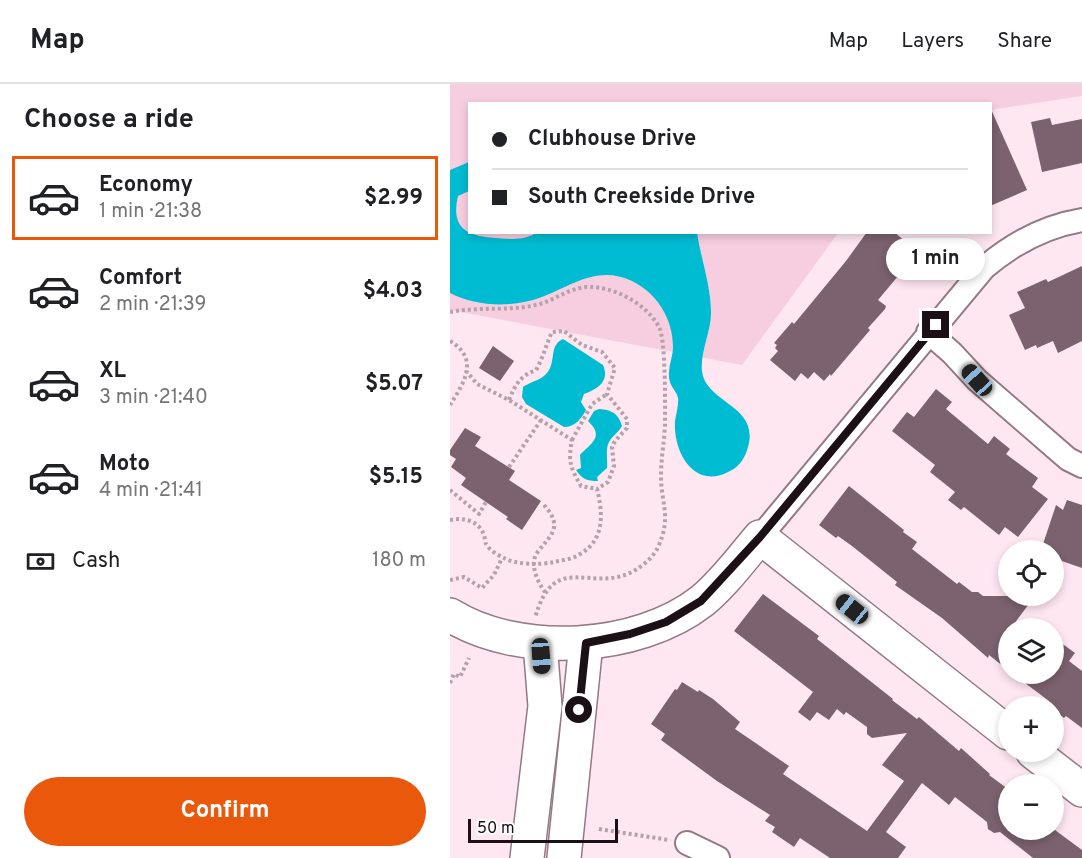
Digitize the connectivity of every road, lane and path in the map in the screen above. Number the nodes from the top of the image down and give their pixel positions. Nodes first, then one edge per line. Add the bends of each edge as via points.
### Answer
1 (1082, 220) edge
2 (450, 312) edge
3 (928, 333) junction
4 (450, 341) edge
5 (467, 372) junction
6 (607, 394) junction
7 (509, 400) junction
8 (450, 405) edge
9 (541, 420) junction
10 (573, 440) junction
11 (1082, 466) edge
12 (509, 467) dead end
13 (597, 489) junction
14 (450, 490) edge
15 (486, 502) dead end
16 (544, 505) dead end
17 (479, 514) junction
18 (450, 520) edge
19 (474, 523) junction
20 (760, 537) junction
21 (502, 558) junction
22 (533, 564) junction
23 (450, 579) edge
24 (545, 592) junction
25 (450, 615) edge
26 (537, 633) junction
27 (586, 643) junction
28 (469, 658) dead end
29 (450, 684) edge
30 (998, 726) edge
31 (1046, 762) edge
32 (1082, 790) edge
33 (599, 829) dead end
34 (687, 843) joint
35 (527, 858) edge
36 (564, 858) edge
37 (718, 858) edge

1 - 3 street via 1036,234 994,259
2 - 24 path via 517,308 541,304 585,287 606,288 628,297 660,328 665,405 661,477 666,514 657,550 629,574 611,579 571,577 558,580
3 - 11 street via 1068,459
3 - 20 street
4 - 5 path via 463,353
5 - 7 path via 477,384
5 - 8 path
6 - 7 path via 615,368 602,352 582,345 564,331 552,332 536,370 523,375
6 - 10 path via 592,404
6 - 13 path via 627,419 627,428 612,447 614,466 608,482
7 - 9 path
9 - 10 path
9 - 12 path
10 - 13 path via 569,458 572,471 581,486
13 - 22 path via 602,523 590,547 567,559
14 - 17 path
15 - 17 path
16 - 22 path via 554,527
17 - 19 path
18 - 19 path via 467,519
19 - 21 path via 481,529 486,545
20 - 27 street via 701,601 666,622
20 - 30 street
21 - 22 path
21 - 23 path via 482,588 464,577
22 - 24 path via 539,586
24 - 26 path via 540,598
25 - 26 street via 498,635
26 - 27 street
26 - 35 street via 545,706
27 - 36 street
28 - 29 path via 460,677 454,674
31 - 32 street
33 - 34 path
34 - 37 street

